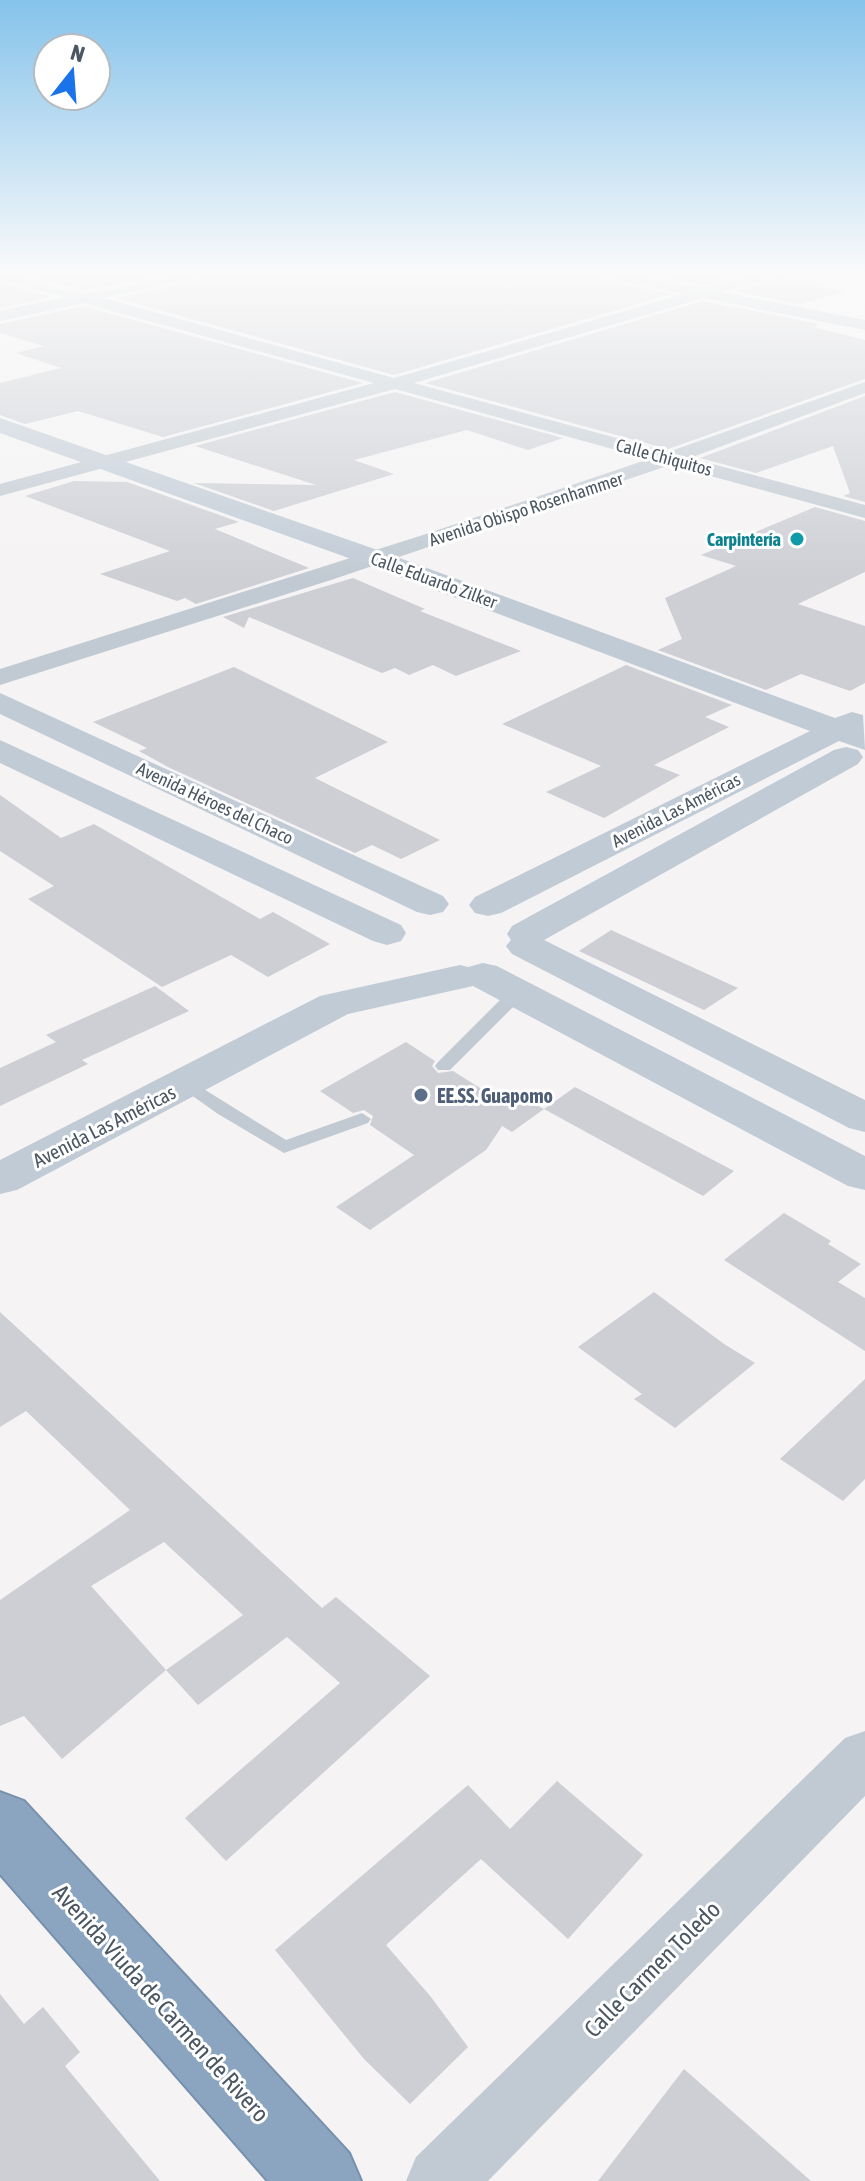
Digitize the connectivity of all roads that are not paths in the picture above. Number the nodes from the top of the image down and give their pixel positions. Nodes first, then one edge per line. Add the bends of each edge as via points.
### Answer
1 (372, 377) edge
2 (416, 377) edge
3 (395, 383) junction
4 (865, 387) edge
5 (0, 425) edge
6 (673, 460) junction
7 (101, 461) junction
8 (0, 490) edge
9 (865, 512) edge
10 (377, 559) junction
11 (0, 677) edge
12 (0, 702) edge
13 (858, 733) edge
14 (0, 750) edge
15 (430, 904) junction
16 (488, 905) junction
17 (387, 939) junction
18 (526, 940) junction
19 (487, 982) junction
20 (335, 1005) junction
21 (444, 1066) dead end
22 (186, 1083) junction
23 (865, 1118) edge
24 (362, 1119) dead end
25 (865, 1175) edge
26 (0, 1179) edge
27 (865, 1757) edge
28 (0, 1824) edge
29 (321, 2181) edge
30 (440, 2181) edge

1 - 3 street, Calle Chiquitos
2 - 3 street
3 - 6 street, Calle Chiquitos
3 - 7 street
4 - 6 street, Avenida Obispo Rosenhammer
5 - 7 street, Calle Eduardo Zilker
6 - 9 street, Calle Chiquitos
6 - 10 street, Avenida Obispo Rosenhammer
7 - 8 street
7 - 10 street, Calle Eduardo Zilker
10 - 11 street, Avenida Obispo Rosenhammer
10 - 13 street, Calle Eduardo Zilker
12 - 15 street, Avenida Héroes del Chaco
13 - 16 street, Avenida Las Américas
13 - 18 street, Avenida Las Américas
14 - 17 street
15 - 16 street
15 - 17 street via 401,915
16 - 18 street via 513,917
17 - 19 street via 393,955 420,972
17 - 20 street, Avenida Las Américas
18 - 19 street via 518,958
18 - 23 street
19 - 20 street, Avenida Las Américas
19 - 21 lane
19 - 25 street
20 - 22 street, Avenida Las Américas
22 - 24 lane via 284,1147
22 - 26 street, Avenida Las Américas
27 - 30 street, Calle Carmen Toledo
28 - 29 highway, Avenida Viuda de Carmen de Rivero

